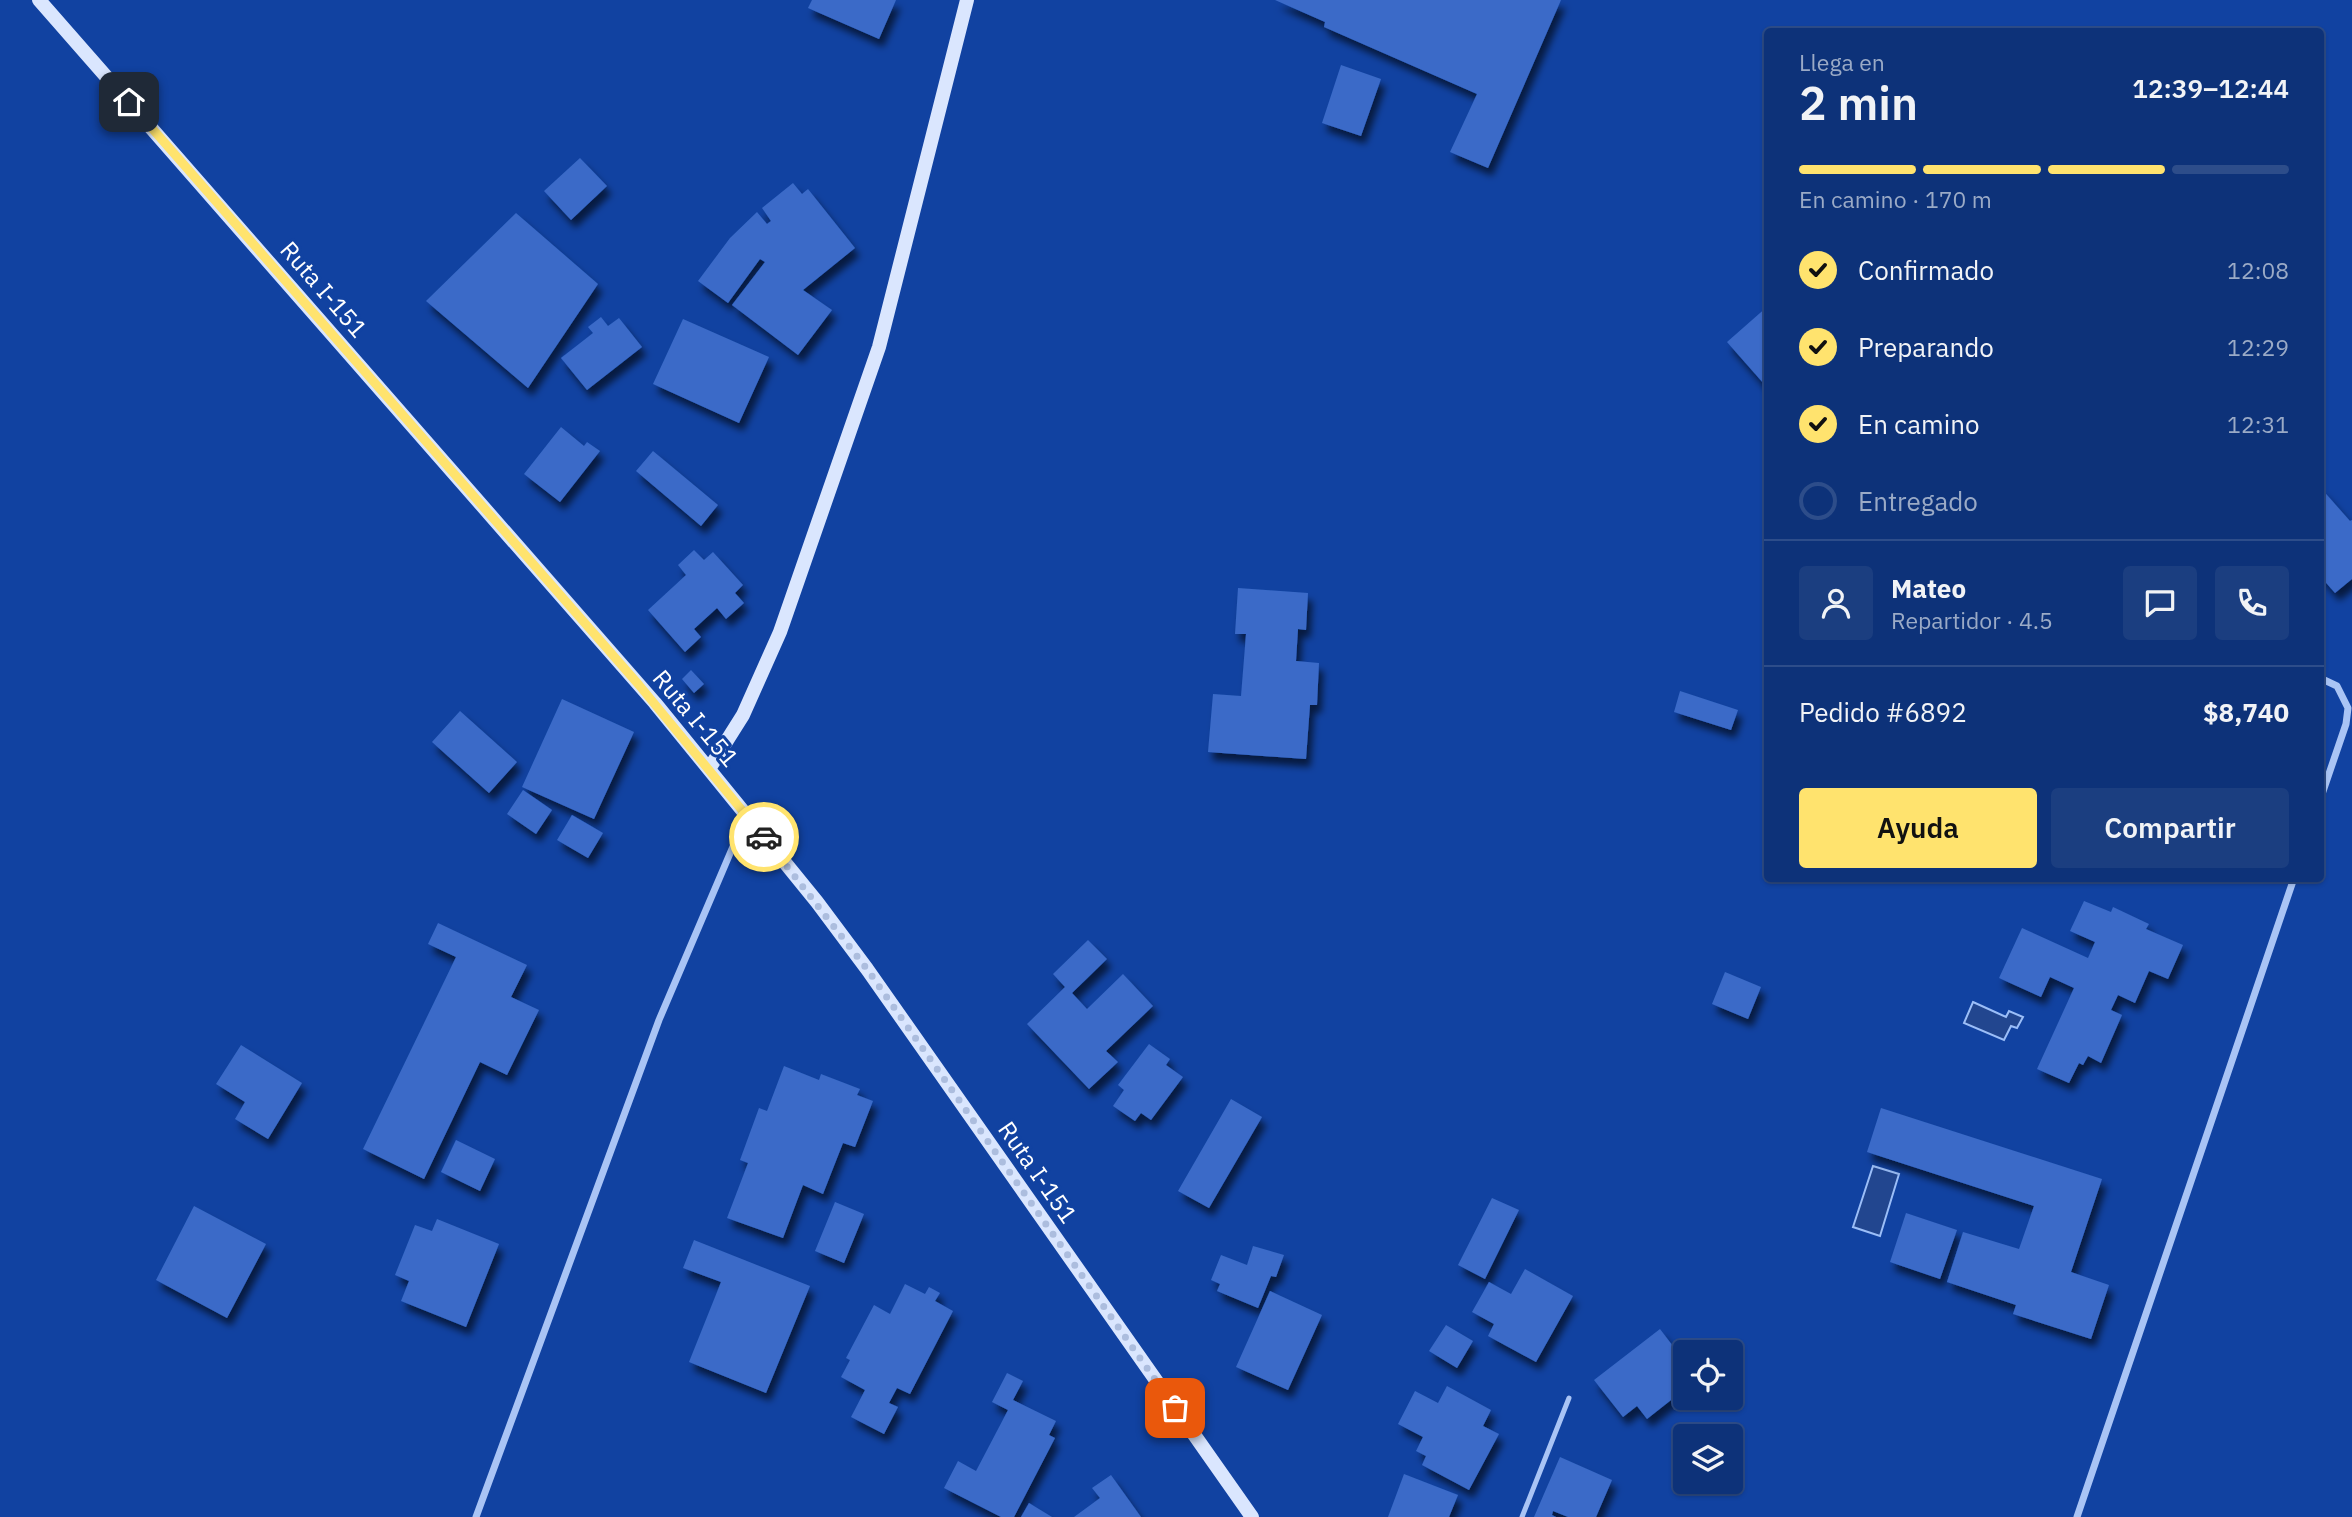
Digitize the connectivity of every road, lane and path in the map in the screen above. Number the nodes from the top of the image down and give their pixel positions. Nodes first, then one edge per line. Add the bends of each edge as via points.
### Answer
1 (39, 0) edge
2 (967, 0) edge
3 (2324, 680) edge
4 (709, 769) junction
5 (2324, 788) edge
6 (747, 816) junction
7 (2293, 882) edge
8 (1569, 1398) dead end
9 (476, 1517) edge
10 (1252, 1517) edge
11 (1522, 1517) edge
12 (2077, 1517) edge

1 - 4 street, Ruta I-151 via 576,611
2 - 4 street via 879,346 780,632 743,715
3 - 5 street via 2337,685 2348,708
4 - 6 street, Ruta I-151
6 - 9 street via 654,1032
6 - 10 street, Ruta I-151 via 867,969
7 - 12 street
8 - 11 lane

